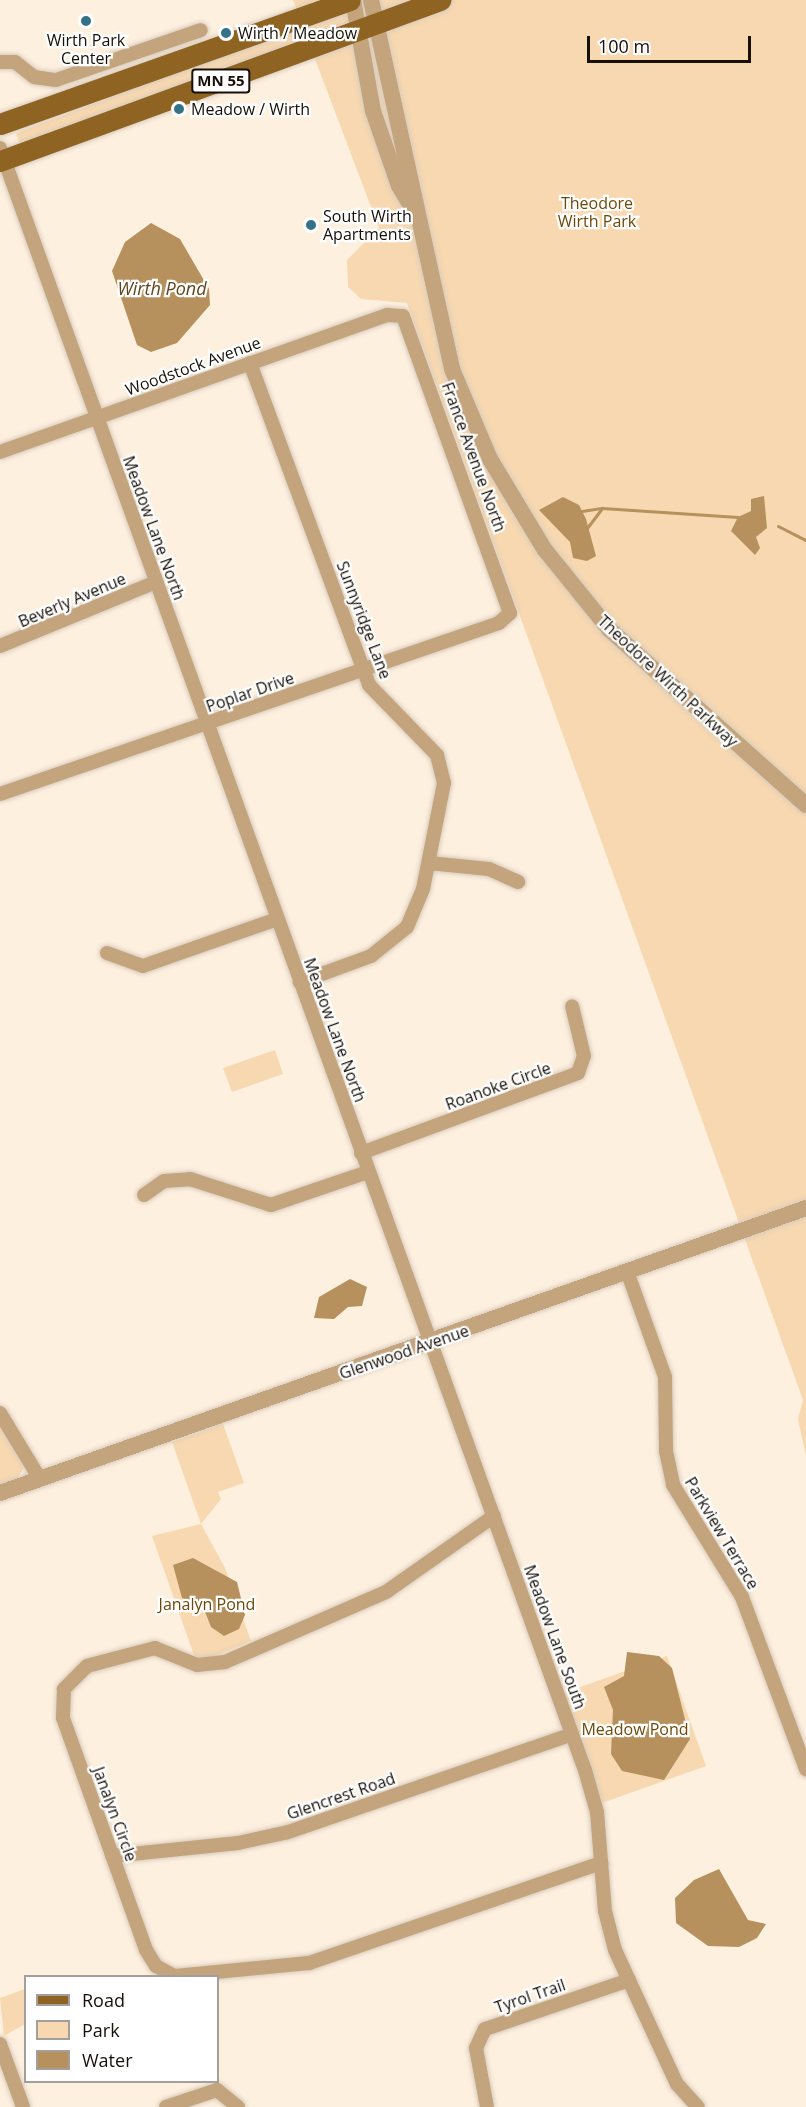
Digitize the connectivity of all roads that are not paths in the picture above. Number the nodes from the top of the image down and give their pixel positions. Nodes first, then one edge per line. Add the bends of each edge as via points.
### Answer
1 (351, 0) edge
2 (371, 0) edge
3 (441, 0) edge
4 (367, 29) junction
5 (201, 30) dead end
6 (0, 62) edge
7 (0, 124) edge
8 (2, 156) edge
9 (6, 182) edge
10 (398, 314) joint
11 (250, 363) junction
12 (97, 418) junction
13 (0, 452) edge
14 (156, 582) junction
15 (508, 617) joint
16 (0, 646) edge
17 (364, 671) junction
18 (207, 725) junction
19 (0, 794) edge
20 (806, 805) edge
21 (429, 863) junction
22 (518, 882) dead end
23 (277, 919) junction
24 (107, 953) dead end
25 (300, 982) junction
26 (572, 1006) dead end
27 (361, 1153) junction
28 (368, 1172) junction
29 (144, 1195) dead end
30 (806, 1208) edge
31 (628, 1274) junction
32 (432, 1343) junction
33 (0, 1413) edge
34 (40, 1479) junction
35 (0, 1493) edge
36 (494, 1516) junction
37 (572, 1734) junction
38 (806, 1769) edge
39 (112, 1856) junction
40 (602, 1863) junction
41 (172, 1975) edge
42 (184, 1975) edge
43 (629, 1980) junction
44 (0, 2044) edge
45 (14, 2083) junction
46 (0, 2087) edge
47 (23, 2107) edge
48 (166, 2107) edge
49 (238, 2107) edge
50 (487, 2107) edge
51 (698, 2107) edge

1 - 4 street, Theodore Wirth Parkway
1 - 7 main road, MN 55
2 - 4 street, Theodore Wirth Parkway
3 - 4 main road, MN 55
4 - 8 main road, MN 55
4 - 20 street, Theodore Wirth Parkway via 373,111 399,186 414,212 452,369 470,415 546,550 609,629
5 - 6 street via 56,80 34,77 15,62
8 - 9 street, Meadow Lane North
9 - 12 street, Meadow Lane North
10 - 11 street, Woodstock Avenue
10 - 15 street, France Avenue North via 411,329 508,598
11 - 12 street, Woodstock Avenue
11 - 17 street, Sunnyridge Lane
12 - 13 street, Woodstock Avenue
12 - 14 street, Meadow Lane North
14 - 16 street, Beverly Avenue
14 - 18 street, Meadow Lane North
15 - 17 street, Poplar Drive
17 - 18 street, Poplar Drive
17 - 21 street, Sunnyridge Lane via 374,693 423,738 441,764 443,793
18 - 19 street, Poplar Drive
18 - 23 street, Meadow Lane North
21 - 22 street via 489,869
21 - 25 street, Sunnyridge Lane via 419,904 399,936 371,956
23 - 24 street via 143,966
23 - 25 street, Meadow Lane North
25 - 27 street, Meadow Lane North
26 - 27 street, Roanoke Circle via 585,1056 578,1073
27 - 28 street, Meadow Lane North
28 - 29 street via 271,1205 189,1179 164,1181
28 - 32 street
30 - 31 street, Glenwood Avenue
31 - 32 street, Glenwood Avenue
31 - 38 street, Parkview Terrace via 665,1377 666,1451 673,1485 742,1597
32 - 34 street, Glenwood Avenue
32 - 36 street, Meadow Lane South
33 - 34 street
34 - 35 street, Glenwood Avenue
36 - 37 street, Meadow Lane South
36 - 39 street, Janalyn Circle via 386,1592 225,1662 197,1665 148,1648 76,1672 64,1689 63,1718
37 - 39 street, Glencrest Road via 288,1832 238,1843
37 - 40 street, Meadow Lane South via 597,1812
39 - 41 street, Janalyn Circle via 146,1950 156,1966
40 - 42 street, Janalyn Circle via 309,1963
40 - 43 street, Meadow Lane South via 607,1924
43 - 50 street, Tyrol Trail via 485,2029 476,2048
43 - 51 street, Meadow Lane South via 677,2084
44 - 45 street
45 - 46 street
45 - 47 street
48 - 49 street via 217,2090

